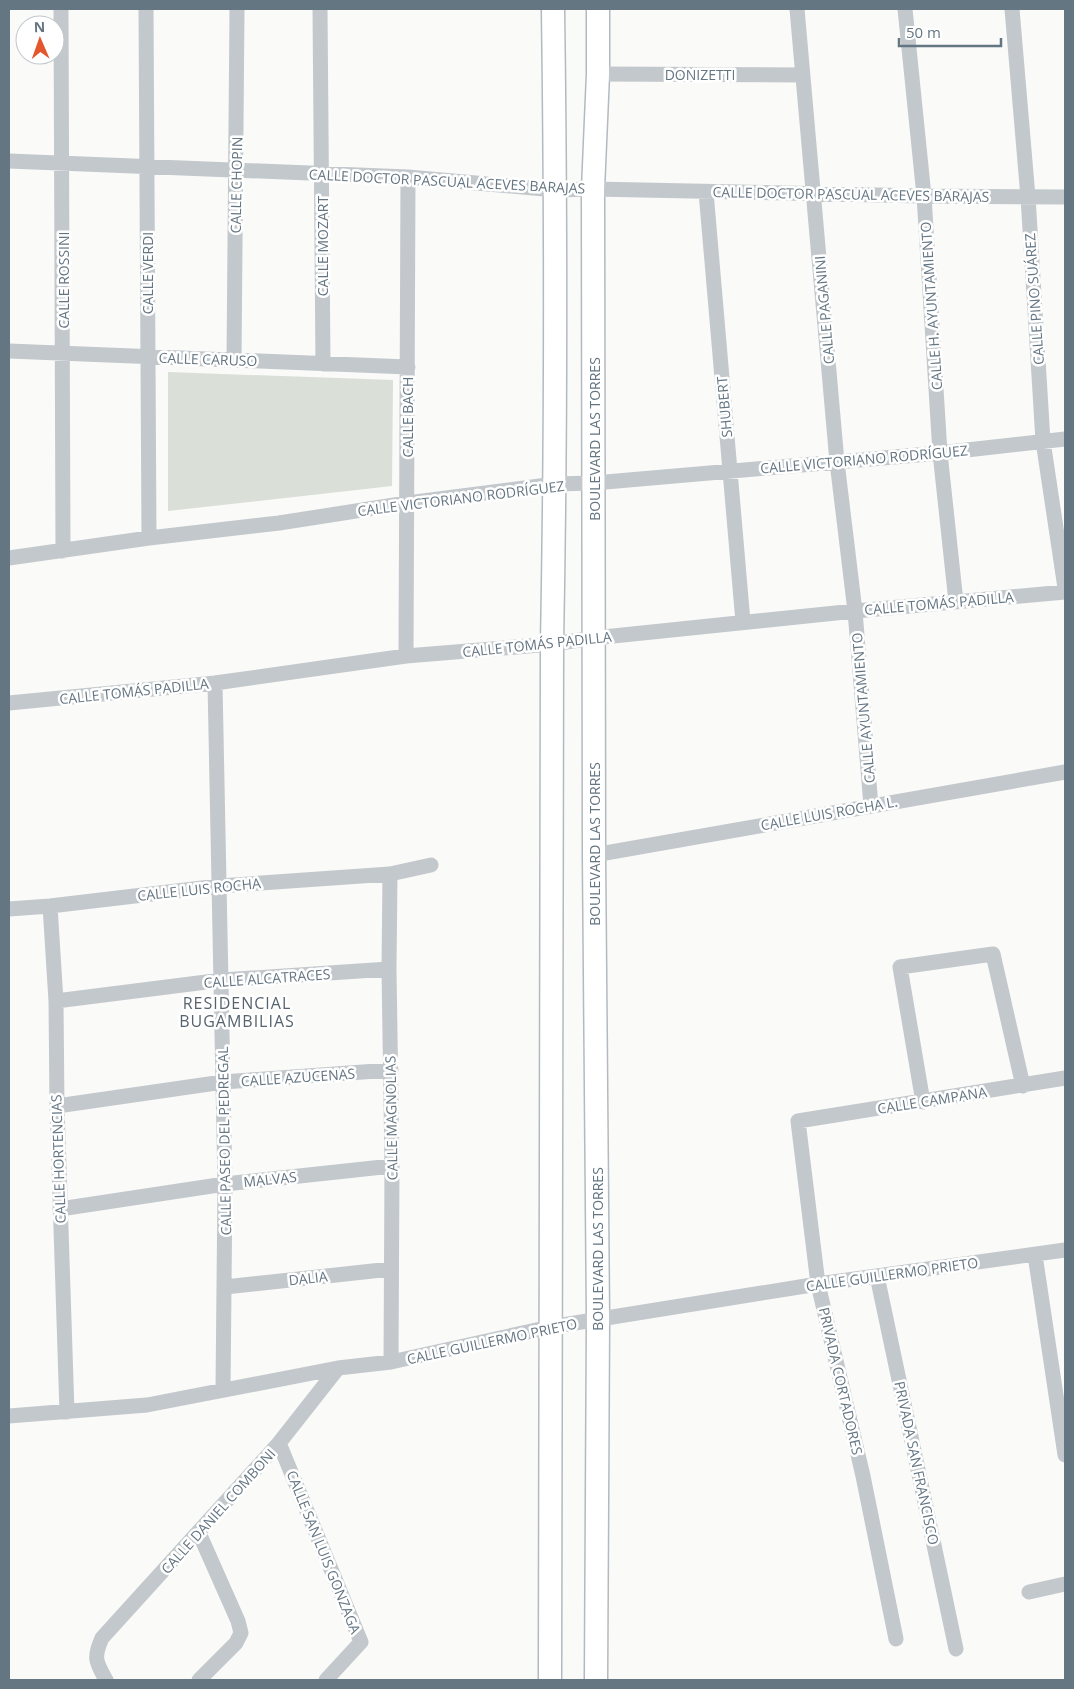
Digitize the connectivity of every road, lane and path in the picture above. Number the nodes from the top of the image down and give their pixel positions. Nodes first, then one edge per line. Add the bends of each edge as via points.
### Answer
1 (61, 9) edge
2 (146, 9) edge
3 (237, 9) edge
4 (320, 9) edge
5 (553, 9) edge
6 (598, 9) edge
7 (797, 9) edge
8 (906, 9) edge
9 (1012, 9) edge
10 (598, 74) junction
11 (802, 75) junction
12 (9, 161) edge
13 (62, 163) junction
14 (147, 167) junction
15 (236, 171) junction
16 (321, 174) junction
17 (408, 177) junction
18 (593, 189) junction
19 (555, 190) junction
20 (706, 192) junction
21 (814, 193) junction
22 (924, 196) junction
23 (1065, 196) edge
24 (1028, 197) junction
25 (9, 352) edge
26 (64, 354) junction
27 (148, 357) junction
28 (234, 360) junction
29 (323, 364) junction
30 (408, 367) junction
31 (1065, 439) edge
32 (1043, 441) junction
33 (940, 453) junction
34 (838, 462) junction
35 (730, 472) junction
36 (594, 483) junction
37 (555, 484) junction
38 (407, 502) junction
39 (150, 538) junction
40 (63, 551) junction
41 (9, 558) edge
42 (1065, 588) edge
43 (1065, 592) edge
44 (956, 602) junction
45 (855, 611) junction
46 (743, 622) junction
47 (594, 638) junction
48 (552, 644) junction
49 (406, 656) junction
50 (215, 683) junction
51 (9, 703) edge
52 (1065, 772) edge
53 (871, 806) junction
54 (594, 855) junction
55 (431, 865) dead end
56 (390, 874) junction
57 (219, 886) junction
58 (50, 906) junction
59 (9, 908) edge
60 (389, 969) junction
61 (222, 980) junction
62 (56, 1001) junction
63 (391, 1070) junction
64 (1065, 1078) edge
65 (223, 1082) junction
66 (1023, 1086) junction
67 (923, 1102) junction
68 (56, 1106) junction
69 (798, 1121) joint
70 (392, 1166) junction
71 (225, 1184) junction
72 (60, 1209) junction
73 (1065, 1250) edge
74 (1035, 1255) junction
75 (391, 1269) junction
76 (877, 1276) junction
77 (818, 1284) junction
78 (225, 1287) junction
79 (598, 1320) junction
80 (550, 1327) junction
81 (391, 1362) junction
82 (338, 1368) junction
83 (223, 1390) junction
84 (67, 1412) junction
85 (9, 1416) edge
86 (279, 1443) junction
87 (1065, 1455) edge
88 (199, 1533) junction
89 (1065, 1584) edge
90 (1029, 1592) dead end
91 (896, 1639) dead end
92 (956, 1649) dead end
93 (106, 1680) edge
94 (199, 1680) edge
95 (326, 1680) edge
96 (550, 1680) edge
97 (596, 1680) edge

1 - 13 street, CALLE ROSSINI
2 - 14 street, CALLE VERDI
3 - 15 street, CALLE CHOPIN
4 - 16 street, CALLE MOZART
5 - 19 street
6 - 10 street, BOULEVARD LAS TORRES
7 - 11 street, CALLE PAGANINI
8 - 22 street, CALLE H. AYUNTAMIENTO
9 - 24 street, CALLE PINO SUÁREZ
10 - 11 street, DONIZETTI
10 - 18 street, BOULEVARD LAS TORRES
11 - 21 street, CALLE PAGANINI
12 - 13 street, CALLE DOCTOR PASCUAL ACEVES BARAJAS
13 - 14 street, CALLE DOCTOR PASCUAL ACEVES BARAJAS
13 - 26 street, CALLE ROSSINI
14 - 15 street, CALLE DOCTOR PASCUAL ACEVES BARAJAS
14 - 27 street, CALLE VERDI
15 - 16 street, CALLE DOCTOR PASCUAL ACEVES BARAJAS
15 - 28 street, CALLE CHOPIN
16 - 17 street, CALLE DOCTOR PASCUAL ACEVES BARAJAS
16 - 29 street, CALLE MOZART
17 - 19 street, CALLE DOCTOR PASCUAL ACEVES BARAJAS
17 - 30 street, CALLE BACH
18 - 19 street, CALLE DOCTOR PASCUAL ACEVES BARAJAS
18 - 20 street, CALLE DOCTOR PASCUAL ACEVES BARAJAS
18 - 36 street, BOULEVARD LAS TORRES
19 - 37 street
20 - 21 street, CALLE DOCTOR PASCUAL ACEVES BARAJAS
20 - 35 street, SHUBERT
21 - 22 street, CALLE DOCTOR PASCUAL ACEVES BARAJAS
21 - 34 street, CALLE PAGANINI
22 - 24 street, CALLE DOCTOR PASCUAL ACEVES BARAJAS
22 - 33 street, CALLE H. AYUNTAMIENTO
23 - 24 street, CALLE DOCTOR PASCUAL ACEVES BARAJAS
24 - 32 street, CALLE PINO SUÁREZ
25 - 26 street, CALLE CARUSO
26 - 27 street, CALLE CARUSO
26 - 40 street, CALLE ROSSINI
27 - 28 street, CALLE CARUSO
27 - 39 street, CALLE VERDI
28 - 29 street, CALLE CARUSO
29 - 30 street, CALLE CARUSO
30 - 38 street, CALLE BACH
31 - 32 street, CALLE VICTORIANO RODRÍGUEZ
32 - 33 street, CALLE VICTORIANO RODRÍGUEZ
32 - 42 street, CALLE PINO SUÁREZ
33 - 34 street, CALLE VICTORIANO RODRÍGUEZ
33 - 44 street, CALLE H. AYUNTAMIENTO
34 - 35 street, CALLE VICTORIANO RODRÍGUEZ
34 - 45 street, CALLE PAGANINI
35 - 36 street, CALLE VICTORIANO RODRÍGUEZ
35 - 46 street, SHUBERT
36 - 37 street, CALLE VICTORIANO RODRÍGUEZ
36 - 47 street, BOULEVARD LAS TORRES
37 - 38 street, CALLE VICTORIANO RODRÍGUEZ
37 - 48 street
38 - 39 street, CALLE VICTORIANO RODRÍGUEZ via 279,523
38 - 49 street, CALLE BACH
39 - 40 street, CALLE VICTORIANO RODRÍGUEZ
40 - 41 street, CALLE VICTORIANO RODRÍGUEZ
43 - 44 street, CALLE TOMÁS PADILLA
44 - 45 street, CALLE TOMÁS PADILLA
45 - 46 street, CALLE TOMÁS PADILLA
45 - 53 street, CALLE AYUNTAMIENTO
46 - 47 street, CALLE TOMÁS PADILLA
47 - 48 street, CALLE TOMÁS PADILLA
47 - 54 street, BOULEVARD LAS TORRES
48 - 49 street, CALLE TOMÁS PADILLA
48 - 80 street
49 - 50 street, CALLE TOMÁS PADILLA
50 - 51 street, CALLE TOMÁS PADILLA
50 - 57 street, CALLE PASEO DEL PEDREGAL
52 - 53 street, CALLE LUIS ROCHA L.
53 - 54 street, CALLE LUIS ROCHA L.
54 - 79 street, BOULEVARD LAS TORRES
55 - 56 street, CALLE LUIS ROCHA
56 - 57 street, CALLE LUIS ROCHA
56 - 60 street, CALLE MAGNOLIAS
57 - 58 street, CALLE LUIS ROCHA
57 - 61 street, CALLE PASEO DEL PEDREGAL
58 - 59 street, CALLE LUIS ROCHA
58 - 62 street, CALLE HORTENCIAS
60 - 61 street, CALLE ALCATRACES
60 - 63 street, CALLE MAGNOLIAS
61 - 62 street, CALLE ALCATRACES
61 - 65 street, CALLE PASEO DEL PEDREGAL
62 - 68 street, CALLE HORTENCIAS
63 - 65 street, CALLE AZUCENAS
63 - 70 street, CALLE MAGNOLIAS
64 - 66 street, CALLE CAMPANA
65 - 68 street, CALLE AZUCENAS
65 - 71 street, CALLE PASEO DEL PEDREGAL
66 - 67 street, CALLE CAMPANA
66 - 67 street via 993,954 900,967
67 - 69 street, CALLE CAMPANA
68 - 72 street, CALLE HORTENCIAS
69 - 77 street, PRIVADA CORTADORES
70 - 71 street, MALVAS
70 - 75 street, CALLE MAGNOLIAS
71 - 72 street, MALVAS
71 - 78 street, CALLE PASEO DEL PEDREGAL
72 - 84 street, CALLE HORTENCIAS
73 - 74 street, CALLE GUILLERMO PRIETO
74 - 76 street, CALLE GUILLERMO PRIETO
74 - 87 street
75 - 78 street, DALIA
75 - 81 street, CALLE MAGNOLIAS
76 - 77 street, CALLE GUILLERMO PRIETO
76 - 92 street, PRIVADA SAN FRANCISCO
77 - 79 street, CALLE GUILLERMO PRIETO
77 - 91 street, PRIVADA CORTADORES via 863,1476
78 - 83 street, CALLE PASEO DEL PEDREGAL
79 - 80 street, CALLE GUILLERMO PRIETO
79 - 97 street, BOULEVARD LAS TORRES
80 - 81 street, CALLE GUILLERMO PRIETO
80 - 96 street
81 - 82 street, CALLE GUILLERMO PRIETO
82 - 83 street, CALLE GUILLERMO PRIETO
82 - 86 street, CALLE DANIEL COMBONI
83 - 84 street, CALLE GUILLERMO PRIETO via 147,1405
84 - 85 street, CALLE GUILLERMO PRIETO
86 - 88 street, CALLE DANIEL COMBONI
86 - 95 street, CALLE SAN LUIS GONZAGA via 361,1642
88 - 93 street, CALLE DANIEL COMBONI via 102,1638 96,1652
88 - 94 street via 241,1633 236,1643
89 - 90 street

